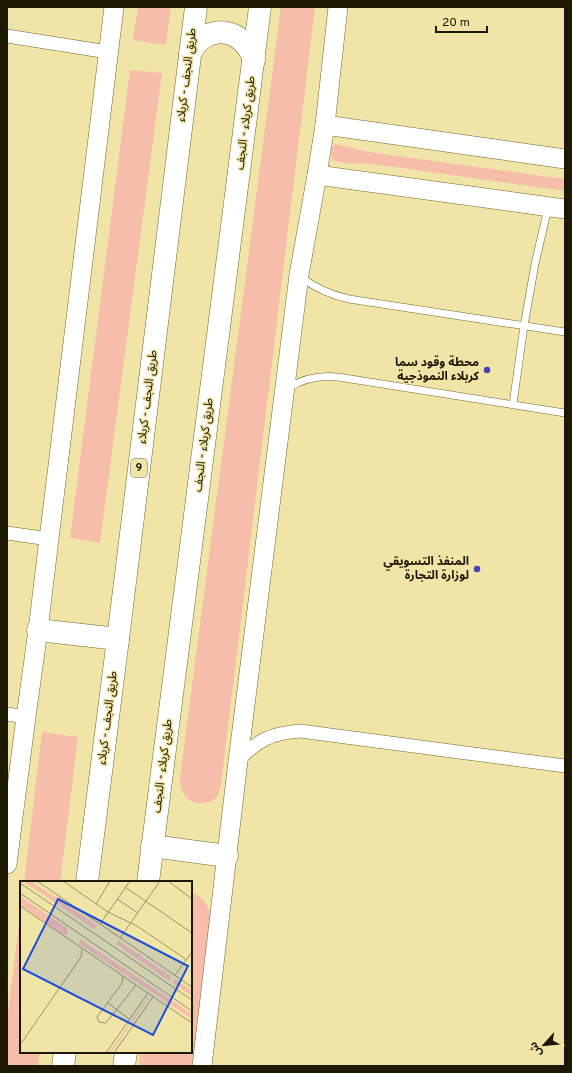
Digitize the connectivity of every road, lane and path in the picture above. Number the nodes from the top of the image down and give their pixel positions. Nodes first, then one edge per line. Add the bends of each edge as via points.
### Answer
1 (114, 7) edge
2 (196, 7) edge
3 (260, 7) edge
4 (338, 7) edge
5 (7, 36) edge
6 (108, 52) junction
7 (190, 53) junction
8 (254, 60) junction
9 (325, 125) junction
10 (565, 160) edge
11 (317, 174) junction
12 (557, 208) edge
13 (299, 275) junction
14 (524, 326) junction
15 (565, 332) edge
16 (284, 390) junction
17 (513, 404) junction
18 (565, 413) edge
19 (7, 533) edge
20 (49, 539) junction
21 (38, 630) junction
22 (118, 639) junction
23 (7, 714) edge
24 (26, 717) junction
25 (238, 760) junction
26 (565, 766) edge
27 (152, 846) junction
28 (227, 856) junction
29 (7, 864) edge
30 (86, 881) edge
31 (148, 881) edge
32 (65, 1053) edge
33 (126, 1053) edge
34 (63, 1066) edge
35 (124, 1066) edge
36 (202, 1066) edge

1 - 6 main road
2 - 7 highway, طريق النجف - كربلاء / 9
3 - 8 highway, طريق كربلاء - النجف
4 - 9 main road
5 - 6 street
6 - 20 main road
7 - 8 highway via 200,40 208,35 225,32 247,45
7 - 22 highway, طريق النجف - كربلاء / 9
8 - 27 highway, طريق كربلاء - النجف
9 - 10 main road
9 - 11 main road
11 - 12 main road
11 - 13 main road
12 - 14 lane via 536,259
13 - 14 lane via 317,288 338,297
13 - 16 main road
14 - 15 lane
14 - 17 lane
16 - 17 lane via 304,380 326,376
16 - 25 main road
17 - 18 lane
19 - 20 street
20 - 21 main road
21 - 22 highway
21 - 24 main road
22 - 30 highway, طريق النجف - كربلاء / 9
23 - 24 street
24 - 29 main road
25 - 26 street via 259,741 272,735 300,731
25 - 28 main road
27 - 28 highway
27 - 31 highway, طريق كربلاء - النجف
28 - 36 main road
32 - 34 highway
33 - 35 highway

